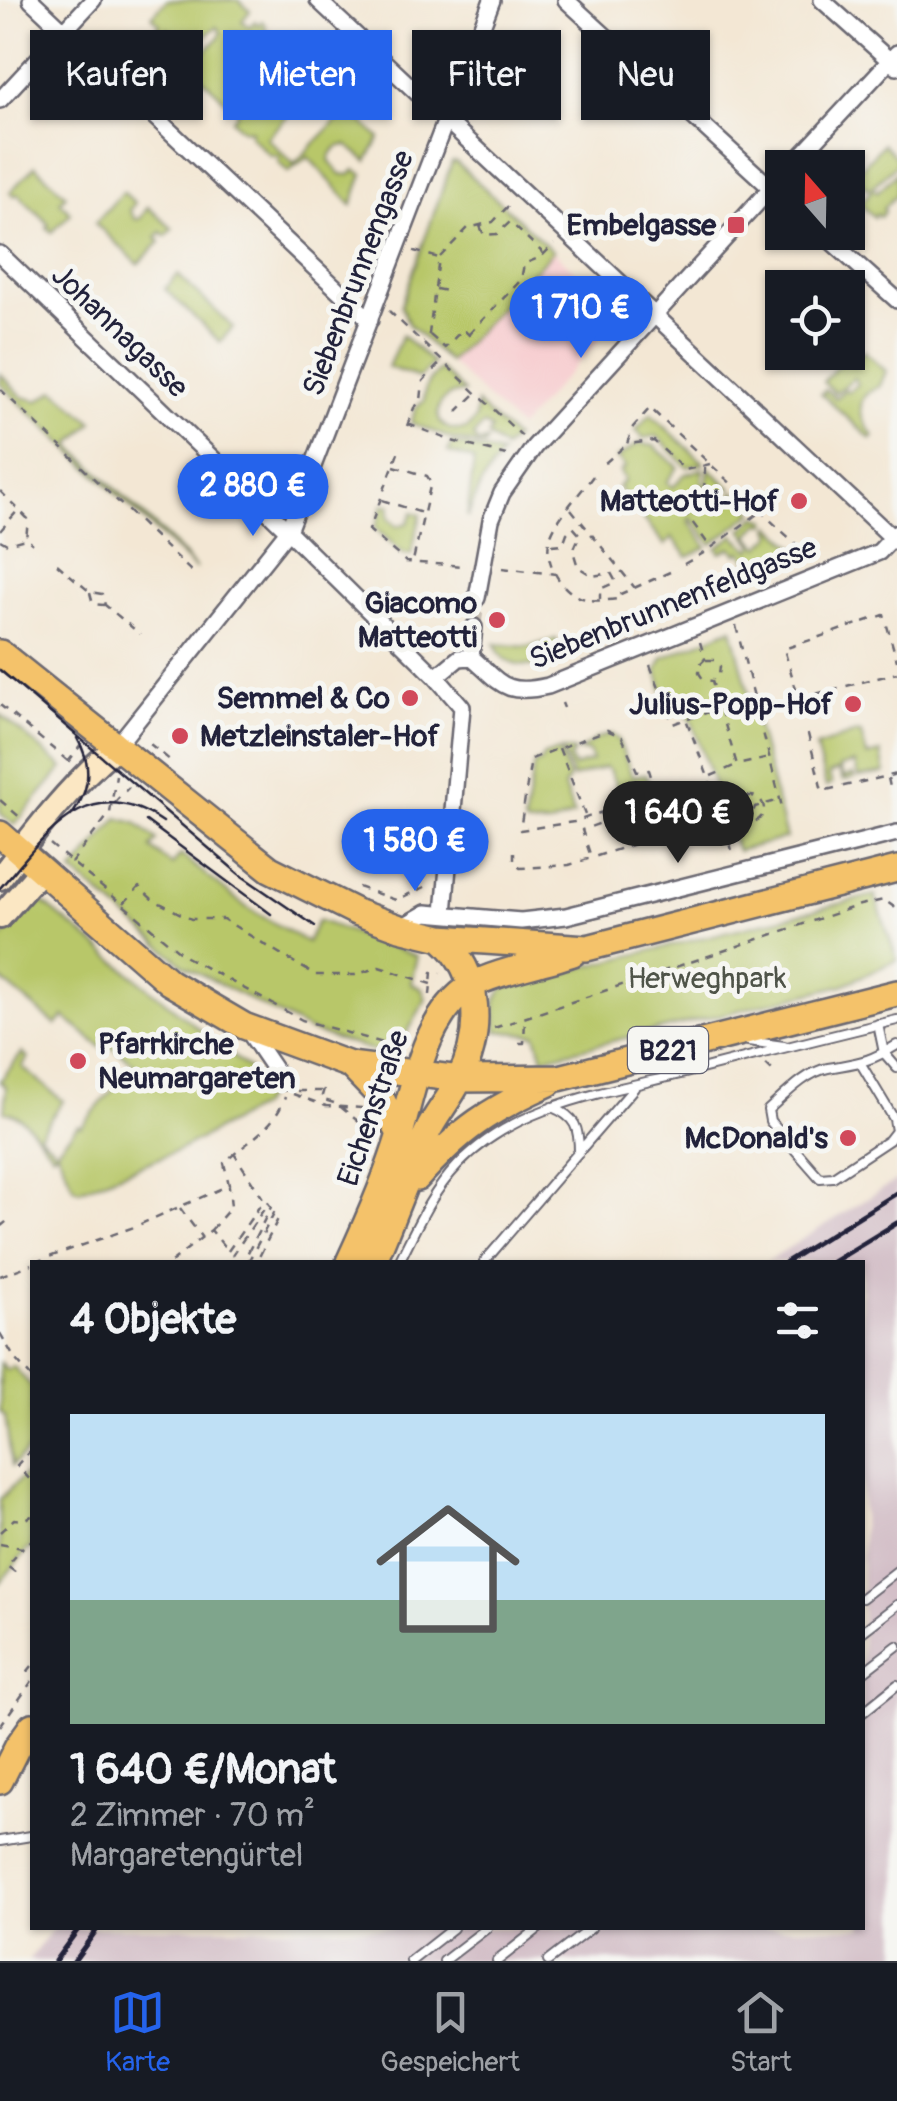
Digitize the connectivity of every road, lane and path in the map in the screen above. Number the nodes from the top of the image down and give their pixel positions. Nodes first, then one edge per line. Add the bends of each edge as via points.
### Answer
1 (31, 0) edge
2 (94, 0) edge
3 (318, 0) edge
4 (492, 0) edge
5 (566, 0) edge
6 (822, 0) edge
7 (65, 30) joint
8 (481, 30) edge
9 (895, 60) edge
10 (30, 68) edge
11 (412, 87) edge
12 (0, 100) edge
13 (160, 120) edge
14 (447, 120) joint
15 (808, 150) edge
16 (765, 175) edge
17 (524, 191) junction
18 (765, 201) edge
19 (480, 225) junction
20 (567, 230) junction
21 (398, 246) junction
22 (841, 250) edge
23 (0, 254) edge
24 (544, 254) junction
25 (438, 258) junction
26 (435, 289) junction
27 (446, 290) dead end
28 (378, 299) junction
29 (897, 300) edge
30 (654, 315) junction
31 (370, 320) junction
32 (429, 334) junction
33 (423, 343) junction
34 (442, 360) junction
35 (0, 389) edge
36 (476, 392) junction
37 (457, 412) dead end
38 (627, 444) junction
39 (534, 447) junction
40 (398, 453) dead end
41 (605, 463) dead end
42 (393, 465) junction
43 (708, 465) junction
44 (521, 466) junction
45 (594, 476) dead end
46 (0, 491) edge
47 (381, 499) junction
48 (20, 508) junction
49 (570, 508) junction
50 (762, 511) junction
51 (424, 513) junction
52 (0, 531) edge
53 (288, 531) junction
54 (896, 538) edge
55 (26, 539) junction
56 (0, 540) edge
57 (32, 544) dead end
58 (549, 545) junction
59 (711, 548) junction
60 (413, 561) junction
61 (56, 564) dead end
62 (684, 564) dead end
63 (482, 566) junction
64 (192, 572) dead end
65 (670, 572) dead end
66 (824, 572) junction
67 (556, 574) junction
68 (636, 589) junction
69 (90, 592) junction
70 (477, 598) tunnel mouth
71 (600, 600) junction
72 (105, 605) junction
73 (882, 608) dead end
74 (732, 610) junction
75 (884, 615) junction
76 (474, 626) tunnel mouth
77 (695, 626) junction
78 (140, 634) dead end
79 (784, 649) junction
80 (644, 650) junction
81 (776, 652) dead end
82 (0, 653) edge
83 (472, 657) junction
84 (705, 660) junction
85 (897, 660) edge
86 (897, 673) edge
87 (436, 676) junction
88 (712, 681) junction
89 (754, 696) junction
90 (799, 699) junction
91 (0, 705) edge
92 (801, 706) dead end
93 (720, 708) junction
94 (686, 720) junction
95 (808, 734) dead end
96 (559, 746) junction
97 (116, 747) junction
98 (769, 758) junction
99 (68, 761) dead end
100 (737, 765) junction
101 (897, 774) edge
102 (887, 776) junction
103 (708, 777) junction
104 (891, 792) dead end
105 (747, 796) junction
106 (0, 800) edge
107 (780, 800) junction
108 (113, 804) dead end
109 (765, 805) junction
110 (751, 808) junction
111 (738, 812) junction
112 (782, 812) dead end
113 (600, 813) junction
114 (678, 814) dead end
115 (723, 816) junction
116 (586, 818) junction
117 (603, 822) junction
118 (625, 822) dead end
119 (755, 822) junction
120 (34, 829) junction
121 (628, 831) dead end
122 (897, 833) edge
123 (0, 834) edge
124 (584, 836) dead end
125 (587, 845) dead end
126 (633, 846) junction
127 (20, 851) junction
128 (514, 852) dead end
129 (602, 856) junction
130 (592, 858) junction
131 (734, 858) dead end
132 (605, 863) dead end
133 (897, 869) edge
134 (56, 872) junction
135 (0, 878) edge
136 (447, 882) junction
137 (352, 886) dead end
138 (123, 904) junction
139 (897, 909) edge
140 (0, 917) edge
141 (442, 925) junction
142 (587, 948) junction
143 (897, 980) edge
144 (431, 984) dead end
145 (472, 986) junction
146 (883, 1005) edge
147 (525, 1018) junction
148 (897, 1020) edge
149 (244, 1026) junction
150 (488, 1030) dead end
151 (719, 1037) junction
152 (519, 1043) dead end
153 (897, 1045) edge
154 (790, 1047) junction
155 (402, 1048) dead end
156 (884, 1052) junction
157 (764, 1062) dead end
158 (861, 1064) junction
159 (350, 1065) junction
160 (897, 1068) edge
161 (418, 1074) junction
162 (776, 1074) dead end
163 (559, 1078) junction
164 (460, 1079) junction
165 (636, 1086) junction
166 (285, 1089) junction
167 (552, 1107) junction
168 (338, 1108) junction
169 (363, 1108) dead end
170 (391, 1137) junction
171 (579, 1152) junction
172 (234, 1154) junction
173 (229, 1185) junction
174 (404, 1192) junction
175 (179, 1207) junction
176 (12, 1216) dead end
177 (0, 1228) edge
178 (211, 1230) junction
179 (202, 1238) junction
180 (230, 1254) junction
181 (49, 1257) junction
182 (42, 1260) edge
183 (51, 1260) edge
184 (174, 1260) edge
185 (240, 1260) edge
186 (244, 1260) edge
187 (244, 1260) edge
188 (258, 1260) edge
189 (350, 1260) edge
190 (374, 1260) edge
191 (400, 1260) edge
192 (486, 1260) edge
193 (30, 1265) edge
194 (0, 1276) edge
195 (0, 1333) edge
196 (30, 1376) edge
197 (30, 1451) edge
198 (30, 1480) edge
199 (30, 1517) edge
200 (0, 1532) edge
201 (30, 1542) edge
202 (0, 1544) edge
203 (22, 1548) junction
204 (0, 1565) edge
205 (7, 1566) junction
206 (897, 1571) edge
207 (15, 1572) dead end
208 (865, 1596) edge
209 (897, 1605) edge
210 (865, 1630) edge
211 (897, 1646) edge
212 (865, 1671) edge
213 (30, 1681) edge
214 (897, 1686) edge
215 (865, 1711) edge
216 (0, 1726) edge
217 (30, 1729) edge
218 (30, 1759) edge
219 (0, 1780) edge
220 (30, 1836) edge
221 (0, 1841) edge
222 (450, 1930) edge
223 (484, 1930) edge
224 (536, 1930) edge
225 (587, 1930) edge
226 (410, 1961) edge
227 (444, 1961) edge
228 (497, 1961) edge
229 (548, 1961) edge

1 - 7 street
2 - 7 street
3 - 11 street
4 - 8 street, Siebenbrunnengasse
5 - 16 street
6 - 9 street
9 - 15 street
10 - 12 street
13 - 31 street
14 - 17 street
14 - 21 street, Siebenbrunnengasse
17 - 19 path
17 - 20 street
18 - 30 street
19 - 24 path via 484,236 510,222
19 - 25 path via 468,228
20 - 24 path
20 - 30 street
21 - 25 path
21 - 28 street, Siebenbrunnengasse
22 - 29 street
23 - 53 street, Johannagasse
24 - 32 path via 524,264 521,280 470,336 464,329 444,348
25 - 26 path
26 - 27 path
26 - 32 path
28 - 31 street, Siebenbrunnengasse
28 - 33 path
30 - 39 street
30 - 54 street
31 - 53 street, Siebenbrunnengasse
32 - 33 path
33 - 34 path
34 - 36 path
34 - 44 path via 423,381 407,425 503,452
35 - 64 path
36 - 37 path
36 - 39 path
38 - 41 path
38 - 43 path via 654,441 685,470
38 - 43 path via 649,407
39 - 44 street
40 - 42 path
42 - 47 path
42 - 51 path via 430,479
43 - 50 path
43 - 59 path via 704,494 687,515
44 - 63 street via 490,520
45 - 49 path
46 - 48 path
47 - 51 path
47 - 60 path via 370,530
48 - 52 path
48 - 55 path via 28,519
49 - 58 path
49 - 68 path
50 - 59 path
50 - 66 path
51 - 60 path
53 - 87 street
53 - 97 street, Siebenbrunnengasse
54 - 66 street, Siebenbrunnenfeldgasse via 879,552
55 - 56 path
55 - 57 path
58 - 67 path
58 - 71 path via 564,544 573,527 580,535 572,551 578,568 593,576 610,573 616,582 600,589
59 - 62 path
60 - 63 path
61 - 69 path
63 - 67 path
63 - 70 street
65 - 68 path
66 - 74 street, Siebenbrunnenfeldgasse
67 - 71 path via 578,596
68 - 71 path
69 - 72 path via 102,594
69 - 72 path via 93,604
72 - 78 path
73 - 75 path
74 - 77 street, Siebenbrunnenfeldgasse
74 - 89 path
75 - 79 path
75 - 85 path
76 - 83 street
77 - 80 street, Siebenbrunnenfeldgasse
77 - 84 path
79 - 81 path
79 - 90 path
80 - 83 street, Siebenbrunnenfeldgasse via 526,692 506,687
80 - 94 path via 673,724
82 - 97 main road
83 - 87 street via 459,658
84 - 88 path via 698,673
84 - 88 path via 720,666
86 - 90 path
87 - 136 street via 462,707
88 - 93 path
89 - 93 path
89 - 98 path
90 - 92 path
91 - 99 path
93 - 94 path
93 - 100 path
94 - 103 path
95 - 102 path via 822,791
96 - 113 path via 607,730 618,733 637,772 649,770 656,793
96 - 116 path
96 - 116 path via 528,763 520,830
97 - 120 street
97 - 141 main road via 270,869 400,928
98 - 100 path
98 - 107 path
100 - 103 path
101 - 102 path
102 - 104 path
103 - 115 path
105 - 109 path
105 - 110 path
105 - 111 path
106 - 120 path
107 - 109 path
107 - 112 path
108 - 134 path
109 - 110 path
109 - 119 path
110 - 111 path
110 - 119 path
111 - 115 path
111 - 119 path
113 - 116 path
113 - 117 path
114 - 126 path via 677,830
115 - 131 path
117 - 118 path via 623,815
117 - 124 path via 582,830
120 - 127 street
120 - 134 path
121 - 126 path
122 - 141 street via 566,916
123 - 127 main road, B221
125 - 130 path
126 - 129 path
127 - 134 main road, B221
127 - 135 street
128 - 130 path via 516,865 525,869
129 - 130 path
129 - 132 path
133 - 142 main road
134 - 138 path
134 - 140 street
134 - 149 main road, B221 via 169,982
136 - 137 path via 396,900
136 - 141 street
138 - 144 path via 139,886 191,919 223,919 315,975 380,967
138 - 155 path via 186,957 302,1020
139 - 147 path via 884,900 860,905
141 - 142 main road
141 - 145 main road, Eichenstraße
142 - 145 main road, Eichenstraße
143 - 146 lane
145 - 161 main road, Eichenstraße via 439,1020
145 - 164 main road, Eichenstraße via 473,1034
146 - 148 lane
146 - 151 main road, B221
146 - 154 lane
146 - 156 lane
147 - 150 path
147 - 152 path
149 - 159 main road, B221
149 - 166 street
151 - 154 lane
151 - 163 main road, B221
153 - 156 lane
154 - 165 lane
156 - 158 lane
156 - 160 lane
157 - 162 path
158 - 158 lane via 826,1068 768,1110 770,1121 820,1178 833,1176 896,1131
159 - 161 main road, B221
159 - 170 main road via 380,1096
161 - 164 main road, B221
161 - 170 main road, Eichenstraße
163 - 164 main road, B221
163 - 174 main road via 466,1127
164 - 174 main road, Eichenstraße via 428,1131
165 - 167 lane
165 - 171 lane
166 - 168 path
166 - 168 path via 326,1090 321,1099
166 - 172 path via 281,1110
167 - 171 lane via 579,1128
167 - 191 lane via 460,1162 433,1194
168 - 169 path
168 - 170 path
170 - 189 main road, Eichenstraße
171 - 192 lane
172 - 173 path via 224,1166
172 - 180 path via 264,1200
173 - 175 path
173 - 178 path via 230,1207
174 - 190 main road, Eichenstraße
175 - 179 path
175 - 181 path
176 - 177 path
178 - 179 path
178 - 180 path
179 - 184 path
180 - 185 path
180 - 186 path via 268,1203
181 - 182 path
181 - 183 path
187 - 188 path via 274,1213 278,1218
193 - 194 path
195 - 196 path
197 - 198 path via 17,1465
199 - 200 path via 14,1519
201 - 203 path
202 - 203 path
203 - 205 path
204 - 205 path
205 - 207 path
206 - 208 lane
209 - 210 lane
211 - 212 lane
213 - 216 path
214 - 215 lane
217 - 219 main road
218 - 219 main road
220 - 221 lane
222 - 226 lane
223 - 227 lane
224 - 228 lane
225 - 229 lane

